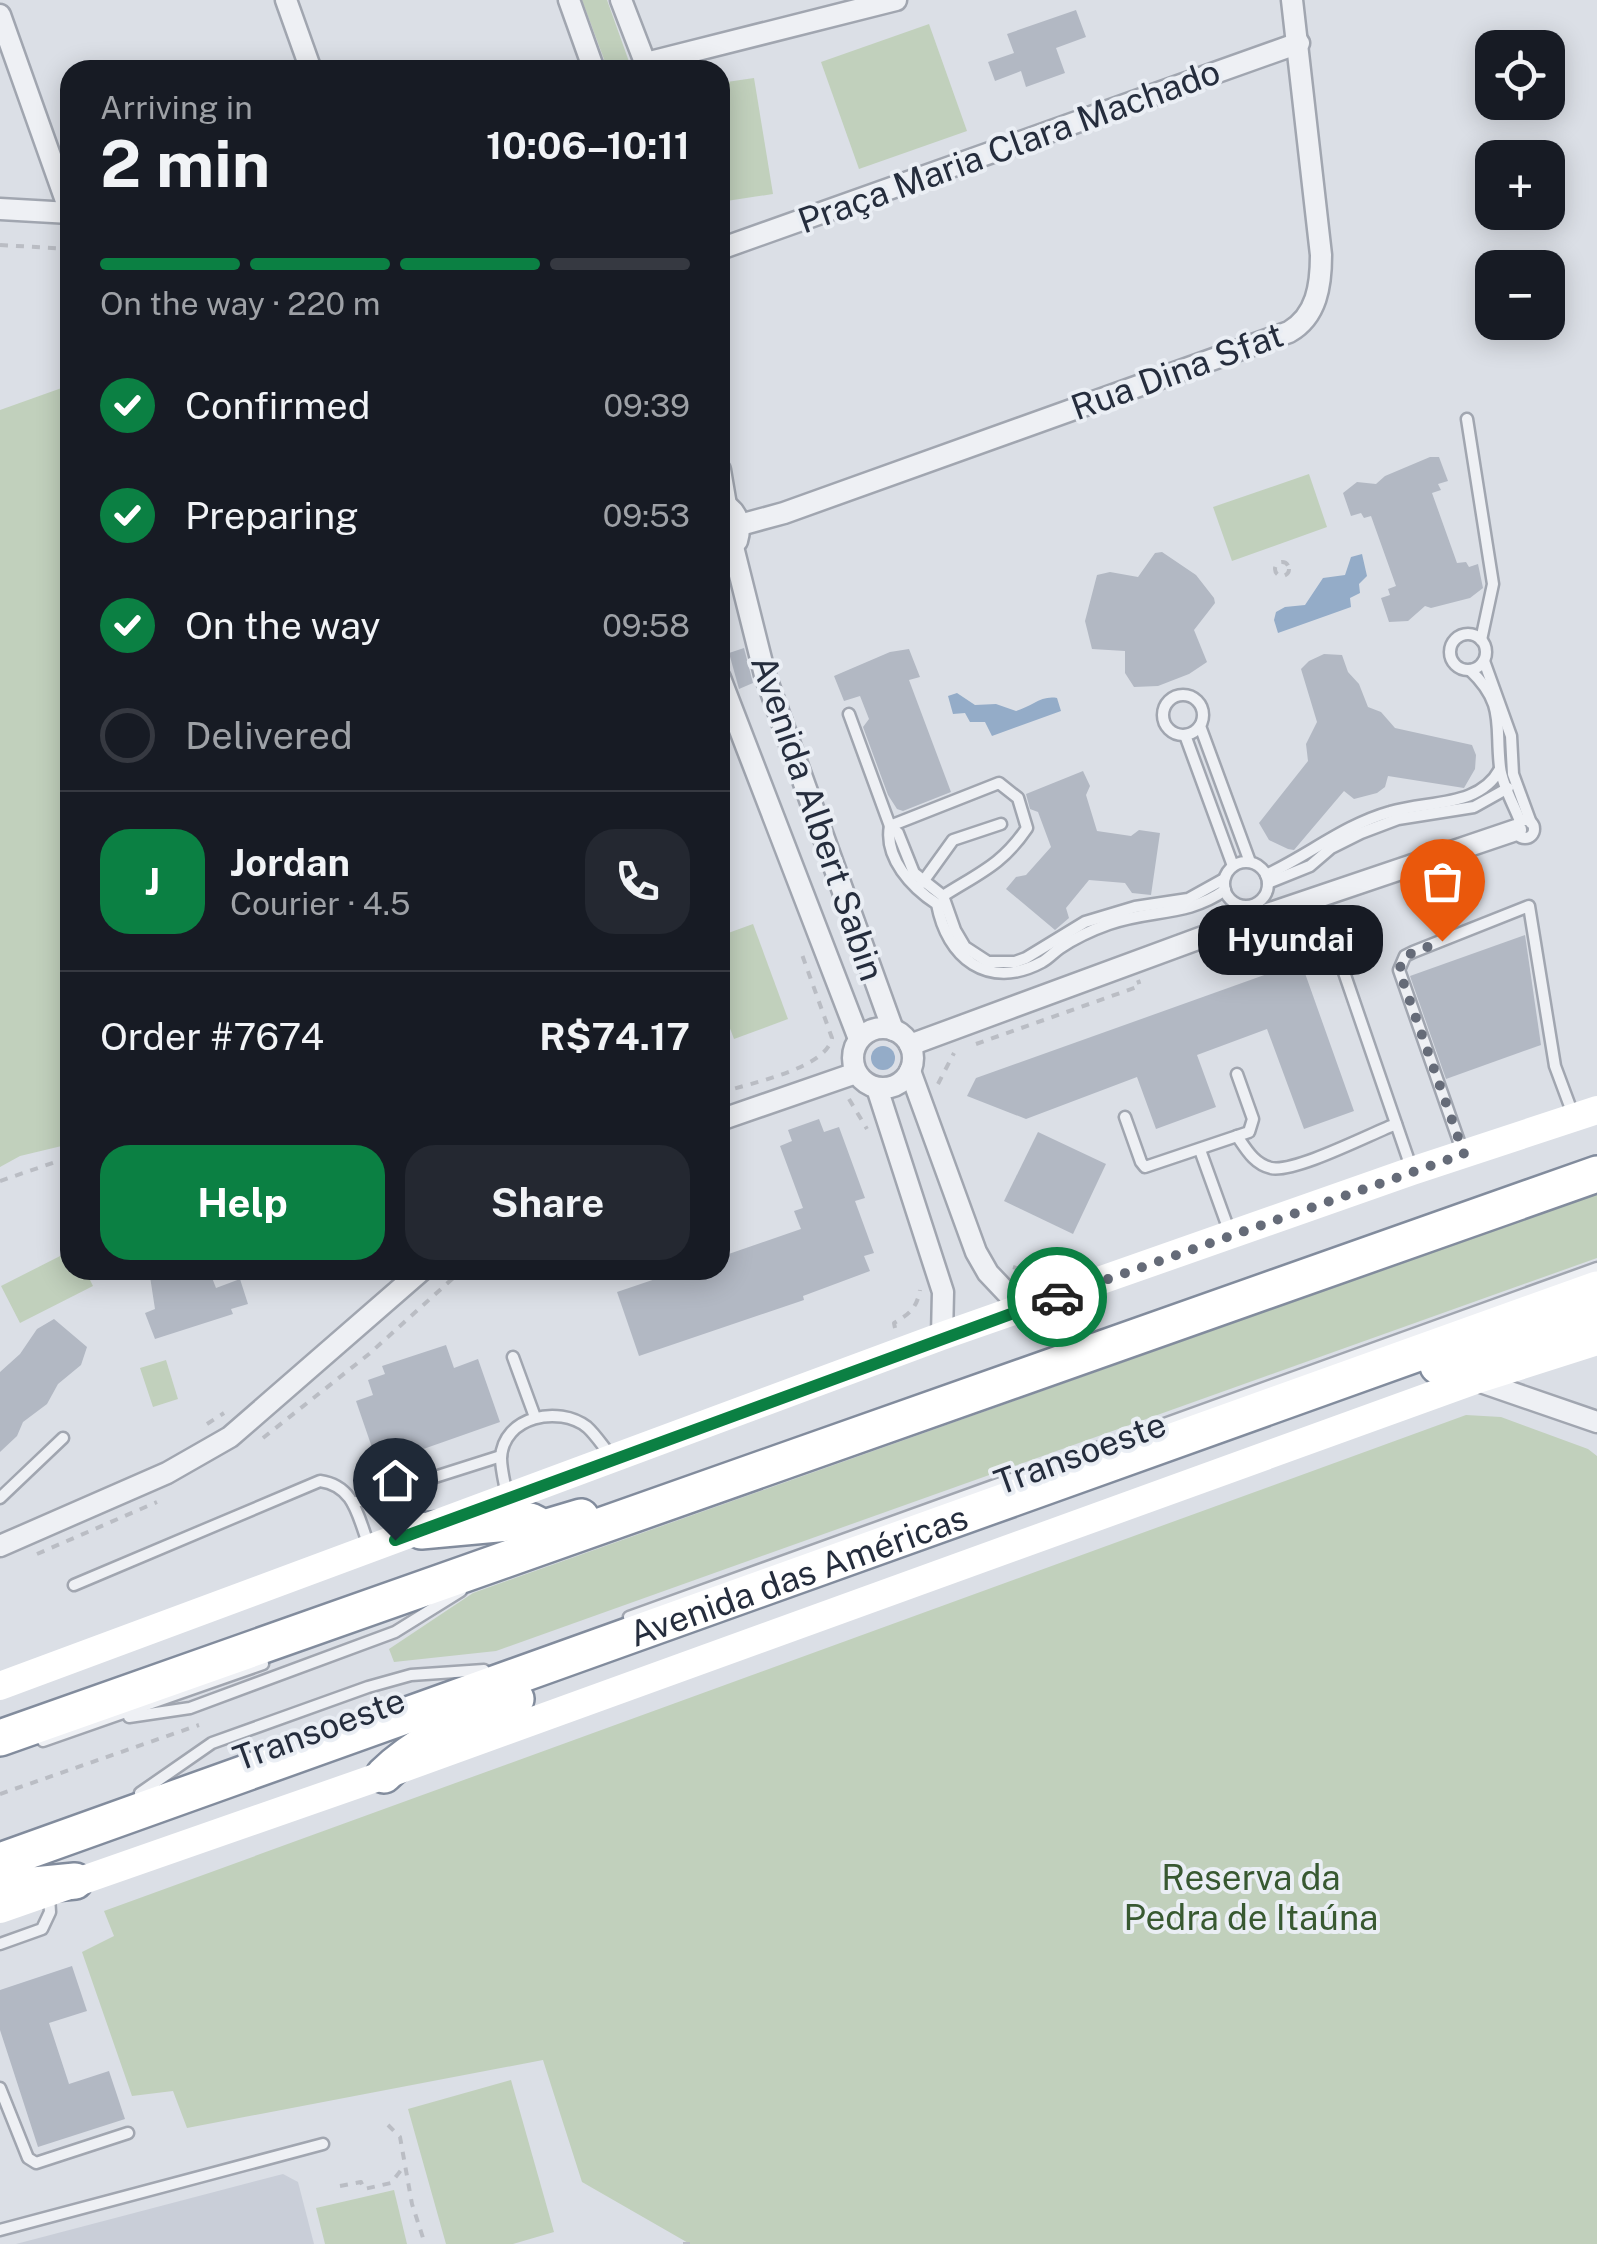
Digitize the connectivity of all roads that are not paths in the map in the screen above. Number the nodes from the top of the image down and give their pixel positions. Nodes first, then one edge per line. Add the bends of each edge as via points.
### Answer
1 (286, 0) edge
2 (569, 0) edge
3 (621, 0) edge
4 (896, 0) edge
5 (1292, 0) edge
6 (0, 15) edge
7 (1298, 43) junction
8 (307, 60) edge
9 (590, 60) edge
10 (644, 60) edge
11 (673, 60) edge
12 (60, 185) edge
13 (0, 209) edge
14 (60, 212) edge
15 (730, 245) edge
16 (1467, 420) dead end
17 (730, 510) edge
18 (740, 525) junction
19 (730, 544) edge
20 (730, 564) edge
21 (1481, 640) junction
22 (1484, 661) junction
23 (1470, 670) junction
24 (730, 704) edge
25 (849, 714) dead end
26 (1200, 726) junction
27 (1185, 735) junction
28 (1500, 769) junction
29 (1508, 788) junction
30 (1002, 824) dead end
31 (1522, 825) junction
32 (890, 826) junction
33 (1250, 862) junction
34 (1232, 866) junction
35 (1266, 883) junction
36 (1225, 884) junction
37 (921, 886) junction
38 (943, 896) junction
39 (1294, 904) junction
40 (1241, 905) junction
41 (1232, 926) junction
42 (1336, 949) dead end
43 (893, 1030) junction
44 (859, 1039) junction
45 (910, 1045) junction
46 (910, 1071) junction
47 (856, 1073) junction
48 (1238, 1074) dead end
49 (877, 1088) junction
50 (1586, 1114) edge
51 (730, 1117) edge
52 (1125, 1118) dead end
53 (1396, 1124) junction
54 (1238, 1136) junction
55 (1200, 1150) junction
56 (1597, 1151) edge
57 (1464, 1154) junction
58 (1412, 1171) junction
59 (1597, 1174) edge
60 (1499, 1217) junction
61 (1231, 1234) junction
62 (1597, 1268) edge
63 (410, 1280) edge
64 (1597, 1289) edge
65 (1022, 1310) junction
66 (1597, 1322) edge
67 (942, 1336) junction
68 (1597, 1342) edge
69 (513, 1357) dead end
70 (1359, 1374) junction
71 (1475, 1380) junction
72 (535, 1416) junction
73 (1597, 1422) edge
74 (63, 1438) dead end
75 (501, 1456) junction
76 (613, 1458) junction
77 (507, 1497) junction
78 (0, 1498) edge
79 (353, 1502) junction
80 (670, 1502) junction
81 (421, 1531) junction
82 (0, 1546) edge
83 (370, 1549) junction
84 (480, 1584) dead end
85 (74, 1585) dead end
86 (462, 1590) junction
87 (406, 1611) dead end
88 (676, 1621) junction
89 (615, 1622) dead end
90 (277, 1658) dead end
91 (503, 1663) dead end
92 (484, 1670) junction
93 (0, 1686) edge
94 (430, 1689) dead end
95 (111, 1720) junction
96 (0, 1738) edge
97 (37, 1743) dead end
98 (195, 1773) dead end
99 (384, 1775) junction
100 (140, 1792) junction
101 (123, 1799) dead end
102 (0, 1861) edge
103 (0, 1879) edge
104 (62, 1886) junction
105 (0, 1909) edge
106 (0, 1944) edge
107 (0, 2088) edge
108 (128, 2134) dead end
109 (324, 2144) dead end
110 (0, 2230) edge

1 - 8 street
2 - 9 street
3 - 10 street
4 - 11 street
5 - 7 street, Rua Dina Sfat
6 - 12 street
7 - 15 street, Praça Maria Clara Machado
7 - 18 street, Rua Dina Sfat via 1321,256 1318,290 1304,324
13 - 14 street
16 - 21 lane via 1493,584
17 - 18 street
18 - 19 street
20 - 43 street, Avenida Albert Sabin
21 - 22 lane
21 - 23 lane via 1466,635 1452,646 1454,663
22 - 23 lane
22 - 31 lane via 1511,736
23 - 28 lane via 1488,687
24 - 44 street, Avenida Albert Sabin
25 - 32 lane
26 - 27 lane
26 - 27 lane via 1199,702 1176,696 1166,704 1164,722
26 - 33 lane
27 - 34 lane
28 - 29 lane
28 - 35 lane via 1491,786 1474,796 1391,811 1346,828
29 - 31 lane
29 - 35 lane via 1474,807 1398,819 1361,833 1310,866
30 - 37 lane via 954,840
31 - 39 street
32 - 37 lane
32 - 38 lane via 998,783 1018,798 1026,828 1010,853
33 - 34 lane
33 - 35 lane
34 - 36 lane
35 - 39 lane
35 - 40 lane via 1255,904
36 - 37 lane via 1185,910 1110,924 1043,962 1000,974 953,948 937,904
36 - 38 lane via 1085,922 1026,958 1004,963 966,948
36 - 40 lane via 1229,898
37 - 38 lane
39 - 41 street
40 - 41 lane
41 - 45 street
42 - 53 lane
43 - 44 street via 874,1029
43 - 45 street
44 - 47 street via 852,1056
45 - 46 street
46 - 49 street via 896,1085
46 - 65 street via 976,1252
47 - 49 street
47 - 51 street
48 - 54 lane via 1254,1125
49 - 67 street via 943,1292
50 - 57 main road
50 - 57 lane via 1555,1066 1529,906 1413,952 1399,970
52 - 55 lane via 1142,1166
53 - 54 lane via 1295,1166 1272,1168 1254,1160
53 - 58 lane
54 - 55 lane
55 - 61 lane
56 - 60 highway via 1546,1173
57 - 58 main road
58 - 61 main road
59 - 60 highway
60 - 80 highway
61 - 65 main road
62 - 89 lane, Transoeste
63 - 82 street via 230,1436 167,1474
64 - 70 highway, Avenida das Américas
65 - 67 main road
66 - 70 highway via 1408,1373
67 - 76 main road
68 - 71 main road, Avenida das Américas
69 - 72 lane
70 - 88 highway, Avenida das Américas
71 - 73 street
71 - 99 main road, Avenida das Américas
72 - 75 lane via 514,1431
72 - 76 lane via 568,1418 586,1427
74 - 78 lane
75 - 77 lane
75 - 79 lane
76 - 77 main road
77 - 81 main road
79 - 83 lane
79 - 85 lane via 335,1483 320,1482
80 - 81 highway via 618,1505 544,1528 530,1521
80 - 96 highway
81 - 83 main road
83 - 93 main road
84 - 86 lane
86 - 87 lane
86 - 95 lane via 395,1632 190,1708
88 - 99 highway via 638,1648 432,1739
88 - 102 highway, Avenida das Américas
90 - 95 lane
91 - 92 lane, Transoeste
92 - 94 lane, Transoeste
92 - 100 lane via 394,1678 212,1743
95 - 97 lane
98 - 100 lane, Transoeste
99 - 104 main road, Avenida das Américas
100 - 101 lane, Transoeste
103 - 104 highway
104 - 105 main road, Avenida das Américas
104 - 106 lane via 42,1930
107 - 108 lane via 28,2158 36,2162
109 - 110 lane

